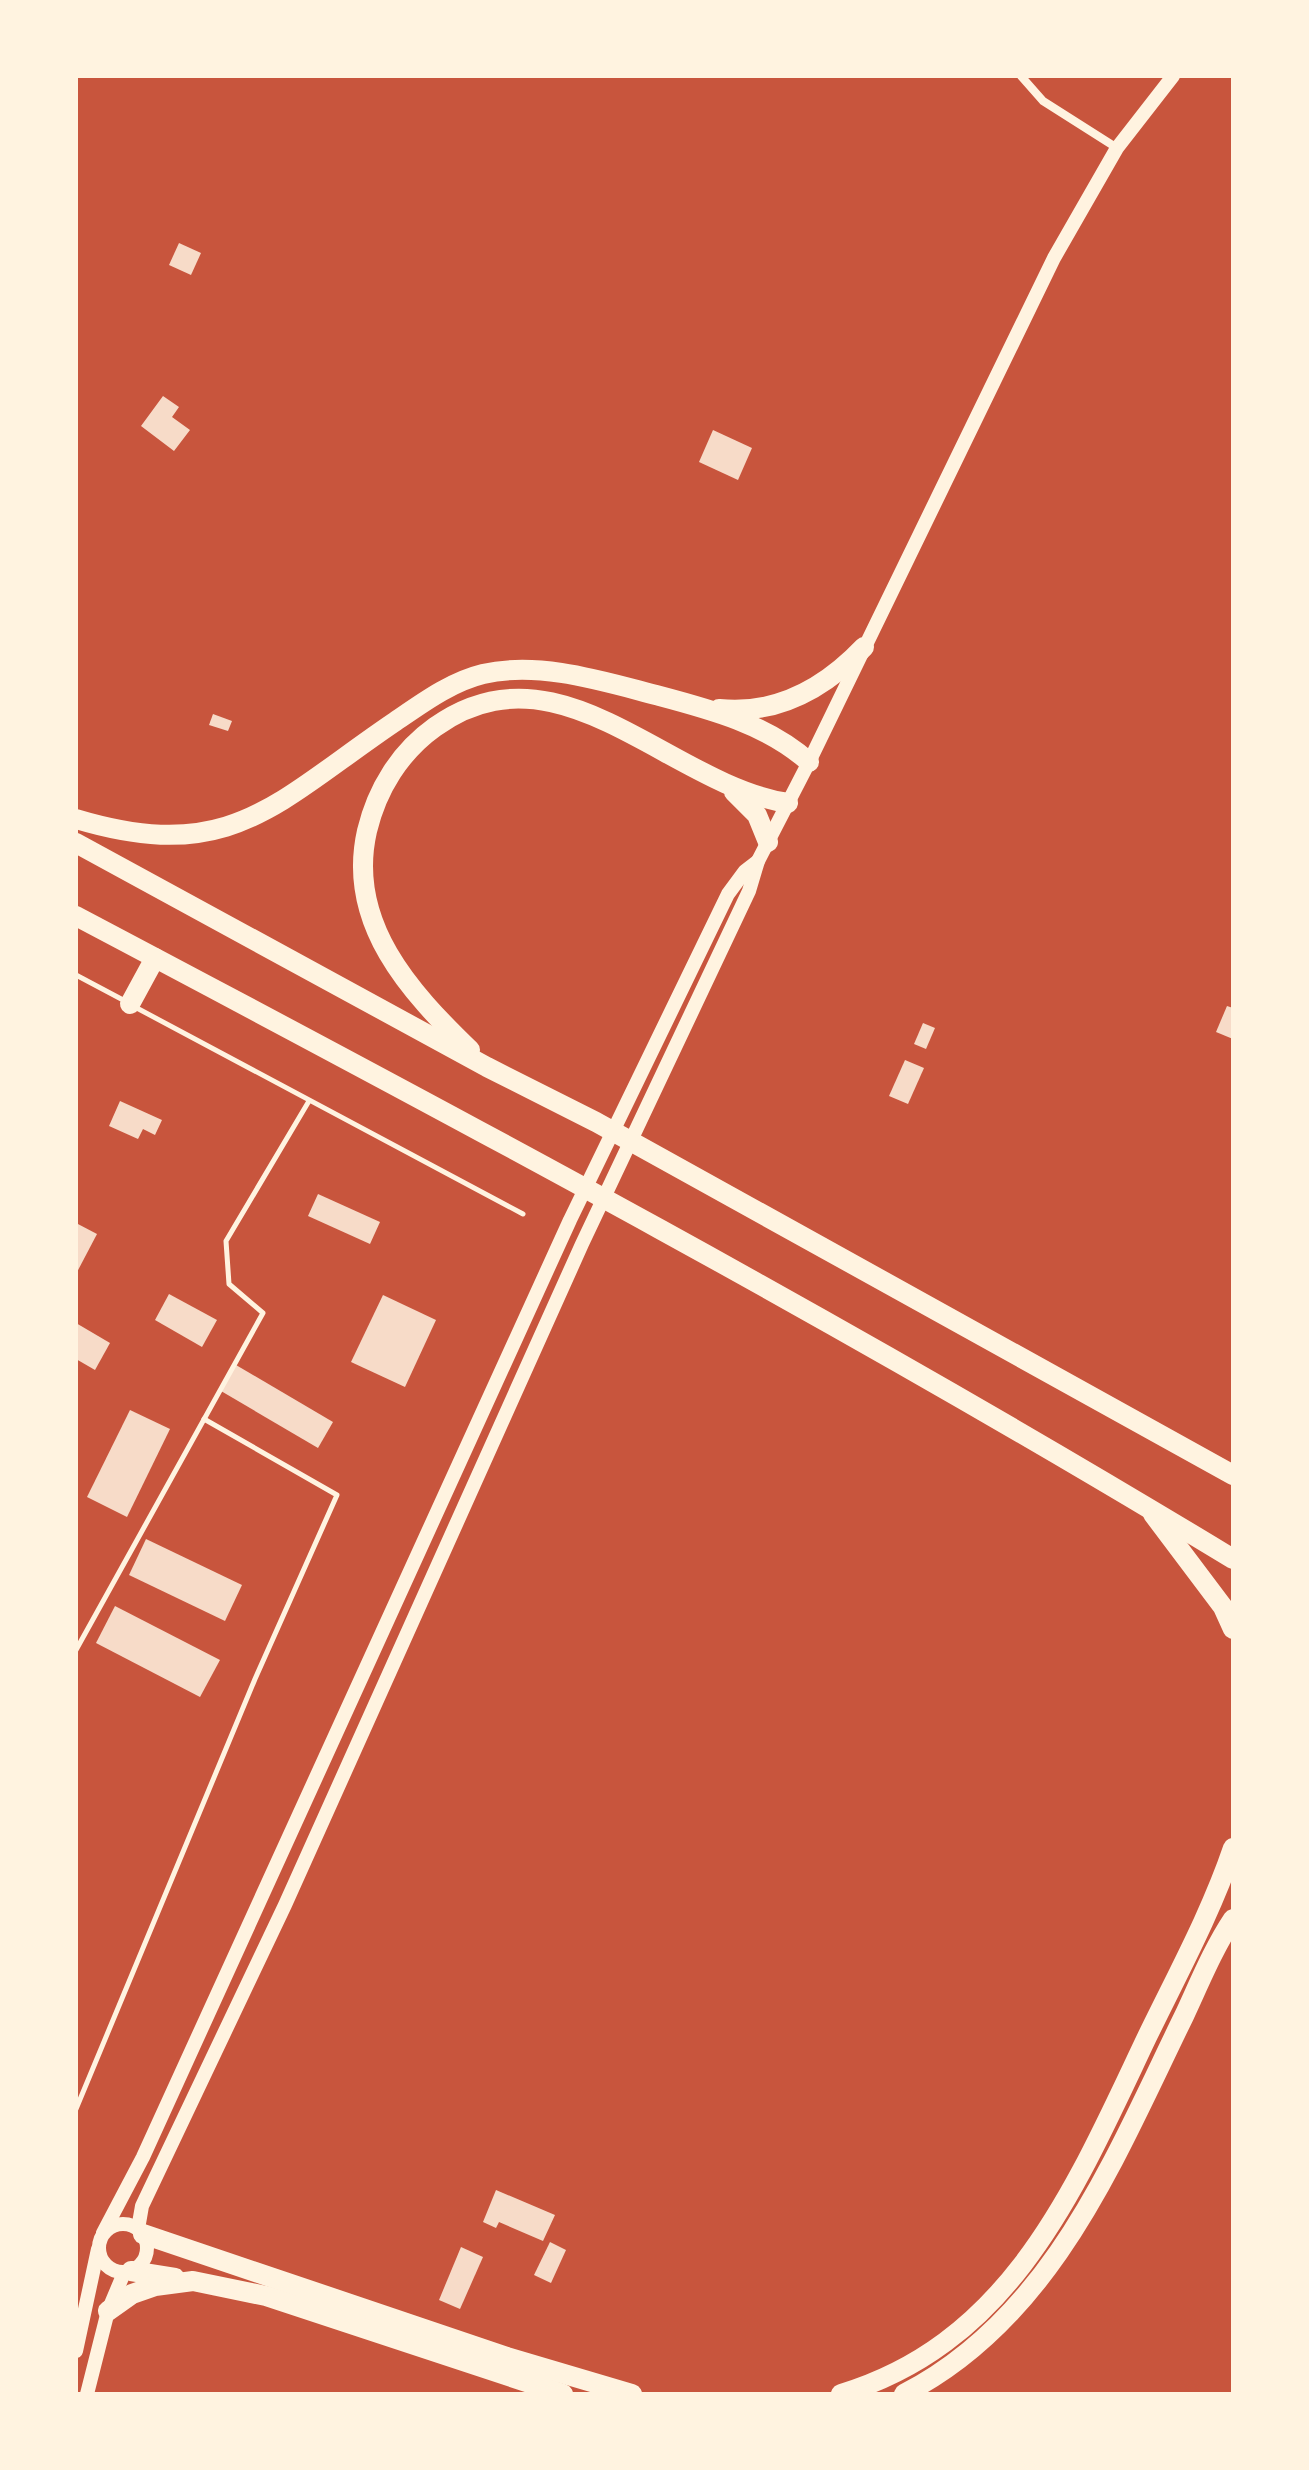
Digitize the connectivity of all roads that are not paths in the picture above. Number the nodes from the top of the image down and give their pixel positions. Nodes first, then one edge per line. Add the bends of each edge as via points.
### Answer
1 (1021, 76) edge
2 (1173, 76) edge
3 (1117, 148) junction
4 (864, 647) junction
5 (701, 707) junction
6 (809, 762) junction
7 (729, 786) junction
8 (788, 803) junction
9 (76, 819) edge
10 (768, 842) junction
11 (76, 843) edge
12 (758, 861) junction
13 (76, 916) edge
14 (155, 958) junction
15 (76, 975) edge
16 (130, 1004) junction
17 (487, 1067) junction
18 (309, 1101) junction
19 (523, 1214) dead end
20 (204, 1419) junction
21 (1233, 1475) edge
22 (1148, 1508) junction
23 (1233, 1559) edge
24 (1233, 1629) edge
25 (76, 1650) edge
26 (1233, 1848) edge
27 (1233, 1919) edge
28 (76, 2109) edge
29 (140, 2231) junction
30 (103, 2233) junction
31 (98, 2249) junction
32 (128, 2272) junction
33 (193, 2281) junction
34 (108, 2311) junction
35 (76, 2351) edge
36 (87, 2394) edge
37 (563, 2394) edge
38 (632, 2394) edge
39 (841, 2394) edge
40 (904, 2394) edge

1 - 3 street via 1043,101
2 - 3 main road
3 - 4 main road via 1054,258
4 - 5 highway via 818,687 791,700 731,710
4 - 6 main road
5 - 6 highway via 771,735
5 - 9 highway via 547,672 482,674 438,693 309,783 225,829 196,836 151,836
6 - 8 main road
7 - 8 highway
7 - 10 highway via 757,815
7 - 17 highway via 593,714 528,699 452,714 393,768 373,807 364,844 365,891 379,942 404,983
8 - 10 main road
10 - 12 main road
11 - 17 highway
12 - 29 main road via 749,891 582,1244 285,1905 142,2206
12 - 30 main road via 728,894 570,1220 143,2157
13 - 14 highway
14 - 16 highway
14 - 22 highway via 568,1179
15 - 16 lane
16 - 18 lane
17 - 21 highway via 596,1122
18 - 19 lane
18 - 20 lane via 226,1241 229,1284 263,1313
20 - 25 lane
20 - 28 lane via 337,1495
22 - 23 highway
22 - 24 highway via 1223,1607
26 - 39 highway via 1125,2084 1035,2251 1004,2290 939,2348 887,2377
27 - 40 highway via 1093,2196 1051,2267 971,2350
29 - 30 main road via 123,2224
29 - 32 main road via 146,2256
29 - 38 highway via 507,2357
30 - 31 main road
31 - 32 main road via 104,2264
31 - 35 main road
32 - 33 highway
32 - 34 main road
33 - 34 highway via 143,2290
33 - 37 highway via 266,2296
34 - 36 main road

